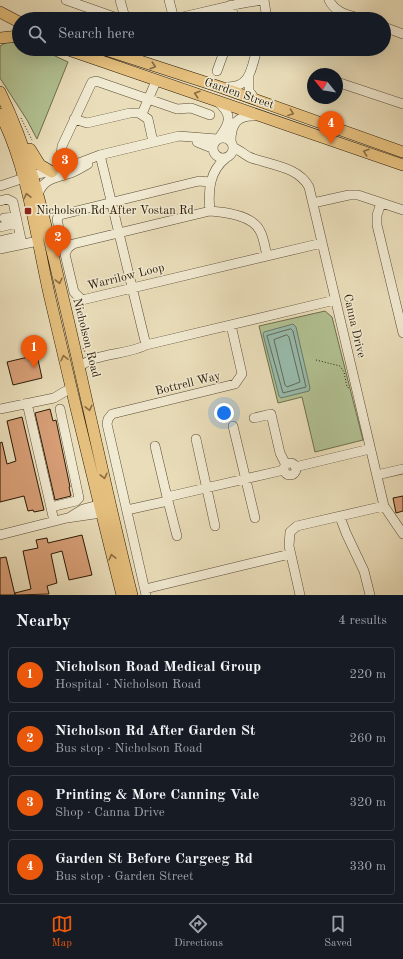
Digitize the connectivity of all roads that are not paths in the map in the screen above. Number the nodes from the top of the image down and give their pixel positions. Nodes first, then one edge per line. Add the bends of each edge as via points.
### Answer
1 (66, 0) edge
2 (120, 0) edge
3 (169, 0) edge
4 (263, 0) edge
5 (329, 0) edge
6 (219, 4) edge
7 (231, 5) junction
8 (0, 12) edge
9 (101, 12) edge
10 (123, 12) edge
11 (172, 12) edge
12 (195, 12) edge
13 (232, 12) edge
14 (266, 12) edge
15 (343, 12) edge
16 (12, 18) edge
17 (391, 30) edge
18 (403, 34) edge
19 (12, 37) edge
20 (0, 38) edge
21 (86, 56) edge
22 (103, 56) edge
23 (125, 56) edge
24 (222, 56) edge
25 (255, 56) edge
26 (217, 71) dead end
27 (249, 75) junction
28 (144, 76) junction
29 (156, 81) junction
30 (343, 84) edge
31 (220, 87) junction
32 (0, 92) edge
33 (149, 100) junction
34 (216, 100) junction
35 (255, 100) junction
36 (403, 104) edge
37 (3, 114) edge
38 (142, 114) junction
39 (210, 115) dead end
40 (261, 115) junction
41 (74, 119) junction
42 (361, 137) junction
43 (218, 138) junction
44 (153, 142) junction
45 (232, 144) junction
46 (213, 151) junction
47 (403, 152) edge
48 (248, 156) junction
49 (227, 157) junction
50 (101, 159) junction
51 (400, 164) edge
52 (66, 168) junction
53 (52, 172) junction
54 (214, 172) junction
55 (28, 177) junction
56 (210, 182) junction
57 (0, 186) edge
58 (38, 194) junction
59 (0, 201) edge
60 (111, 202) junction
61 (13, 203) junction
62 (313, 203) junction
63 (381, 203) junction
64 (0, 206) edge
65 (403, 210) edge
66 (210, 211) junction
67 (17, 220) junction
68 (1, 223) edge
69 (118, 233) junction
70 (21, 240) junction
71 (0, 241) edge
72 (38, 241) junction
73 (322, 243) junction
74 (68, 248) junction
75 (0, 249) edge
76 (267, 256) junction
77 (132, 288) junction
78 (335, 300) junction
79 (231, 325) junction
80 (403, 333) edge
81 (146, 345) junction
82 (76, 352) junction
83 (80, 367) junction
84 (72, 393) junction
85 (28, 404) junction
86 (0, 409) edge
87 (60, 409) dead end
88 (254, 418) dead end
89 (233, 426) dead end
90 (196, 439) dead end
91 (155, 446) dead end
92 (370, 448) junction
93 (88, 457) junction
94 (72, 460) junction
95 (285, 467) junction
96 (403, 469) edge
97 (377, 475) junction
98 (246, 479) junction
99 (207, 488) junction
100 (168, 499) junction
101 (384, 506) junction
102 (51, 507) junction
103 (106, 508) junction
104 (127, 510) junction
105 (340, 517) junction
106 (255, 518) dead end
107 (54, 521) junction
108 (215, 526) dead end
109 (403, 534) edge
110 (0, 535) edge
111 (177, 536) dead end
112 (290, 554) junction
113 (145, 592) edge
114 (122, 595) edge
115 (132, 595) edge
116 (300, 595) edge
117 (370, 595) edge

1 - 9 street
2 - 10 street
3 - 11 street
4 - 7 street
4 - 14 street
5 - 15 street via 332,7
6 - 7 street
6 - 12 street
7 - 13 street
8 - 16 main road
17 - 18 street
19 - 20 main road
21 - 28 main road, Garden Street
22 - 28 main road via 130,65
23 -> 31 main road, Garden Street
24 - 26 street
25 - 27 street
27 - 31 street via 238,87
27 - 35 street via 249,91
28 - 29 main road, Garden Street
29 - 33 street
34 -> 29 main road, Garden Street
30 - 36 street
31 - 35 main road, Garden Street
32 - 37 main road, Nicholson Road
33 - 38 street
33 - 39 street via 177,109 191,108
33 - 41 street via 96,81 92,82
34 - 40 main road, Garden Street
34 - 43 street via 226,109 228,116 226,128
35 -> 42 main road, Garden Street
37 - 53 main road via 17,118 40,165
37 - 55 main road, Nicholson Road via 12,143
38 - 41 street via 130,113 87,123
38 - 44 street via 148,120
40 - 45 street via 238,119 233,126
51 -> 40 main road, Garden Street
41 - 52 street via 62,146 61,155
42 - 47 main road, Garden Street
42 - 51 main road via 397,155
43 - 44 street via 185,136
43 - 45 street via 226,137
43 - 46 street
44 - 52 street via 100,155
45 - 48 street, Canna Drive
45 - 49 street
46 - 49 street via 219,158
46 - 50 street via 195,141 181,141
46 - 54 street
48 - 49 street, Canna Drive
48 - 62 street, Canna Drive via 300,176 309,187
49 - 54 street
50 - 58 street via 73,173 48,180
50 - 60 street
52 - 53 street
53 - 55 street
54 - 56 street
55 - 57 street
55 - 58 main road, Nicholson Road
72 -> 55 main road, Nicholson Road
56 - 60 street via 199,181
56 - 66 street
58 -> 82 main road, Nicholson Road
59 - 61 street via 8,199
60 - 69 street
60 - 74 street via 60,215 57,219 61,239
61 - 64 street
61 - 67 street
62 - 63 street via 354,195
62 - 73 street, Canna Drive
63 - 65 street
63 - 80 street via 377,225
66 - 69 street
66 - 76 street via 227,212 255,224 261,232
67 - 68 street
67 - 70 street
69 - 74 street via 73,244
69 - 77 street
70 - 71 street
70 - 72 street
70 - 75 street
84 -> 72 main road, Nicholson Road
73 - 76 street, Warrilow Loop
73 - 78 street, Canna Drive
74 - 77 street, Warrilow Loop via 65,254 74,292 82,300
76 - 77 street, Warrilow Loop
77 - 81 street
78 - 79 street
78 - 92 street, Canna Drive
79 - 81 street
79 - 104 street, Bottrell Way via 242,374 235,384 112,414 108,418 107,424
81 - 82 street via 133,345 89,355
81 - 83 street via 88,361
82 - 83 main road, Nicholson Road
83 -> 103 main road, Nicholson Road
84 - 85 street
84 - 93 main road, Nicholson Road
85 - 86 street
85 - 102 street
87 - 94 street
88 - 95 street via 271,414
89 - 98 street
90 - 99 street
91 - 100 street
92 - 95 street via 295,467 292,464
92 - 97 street, Canna Drive
93 - 94 street
93 - 103 main road, Nicholson Road
94 - 102 street via 79,498
95 - 98 street
96 - 97 street
97 - 101 street, Canna Drive
98 - 99 street
98 - 106 street
99 - 100 street
99 - 108 street
100 - 104 street
100 - 111 street
101 - 105 street
101 - 109 street, Canna Drive
102 - 107 street
103 - 107 street
114 -> 103 main road, Nicholson Road
103 - 115 main road, Nicholson Road
104 - 113 street, Bottrell Way
105 - 112 street via 297,526 288,538
105 - 117 street via 364,571
107 - 110 street
112 - 113 street
112 - 116 street

